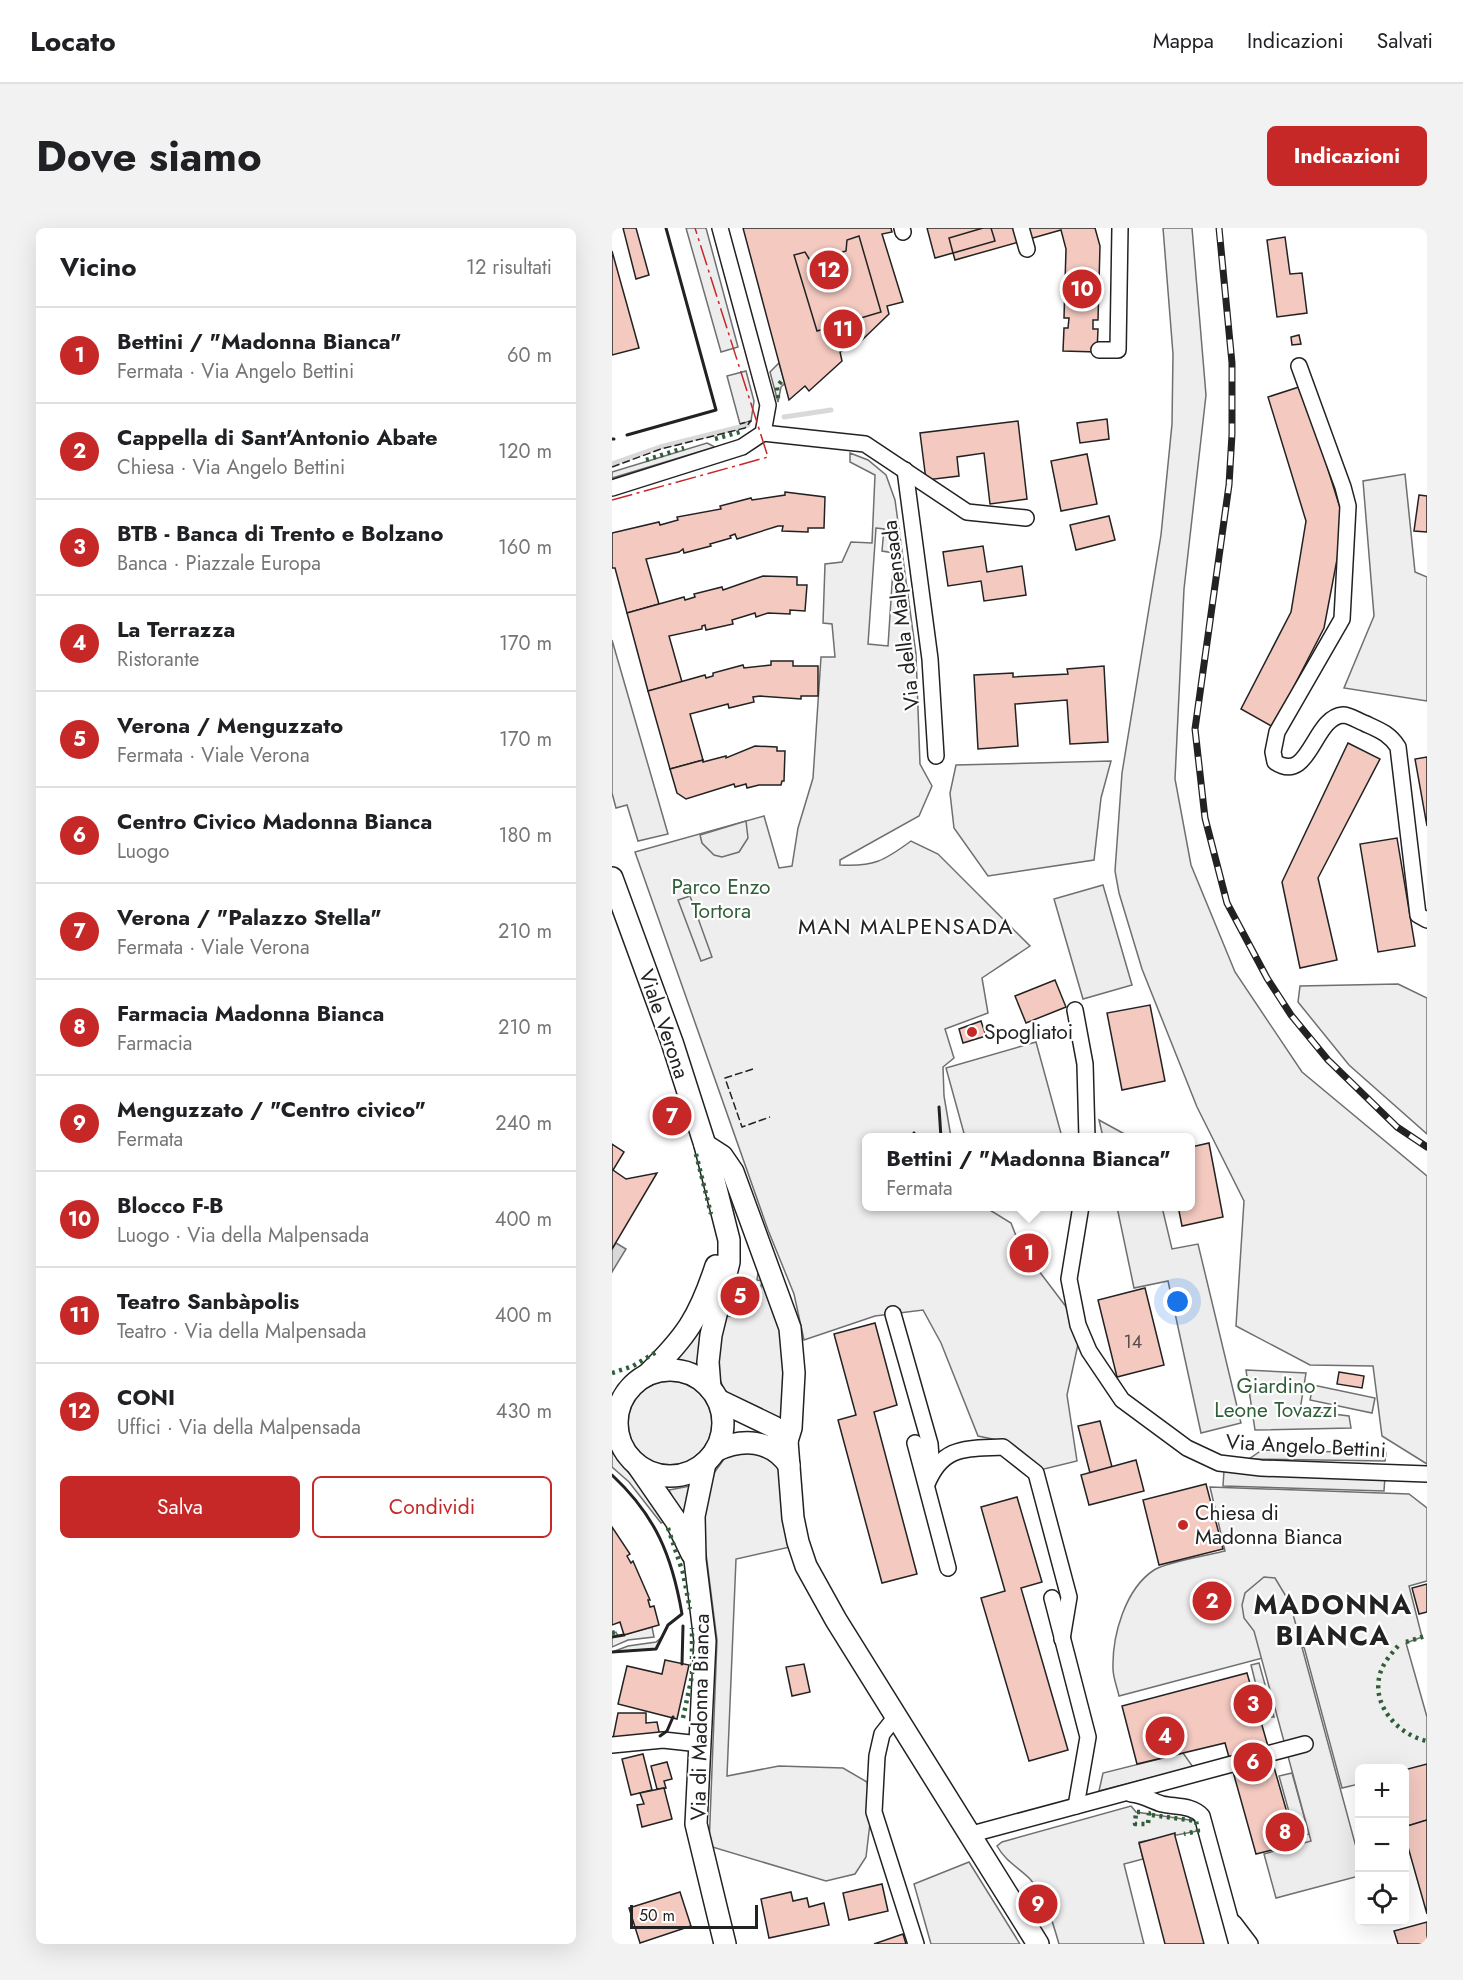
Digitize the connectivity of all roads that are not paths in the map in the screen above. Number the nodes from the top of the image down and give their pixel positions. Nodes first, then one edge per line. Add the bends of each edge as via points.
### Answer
1 (720, 228) edge
2 (1021, 228) edge
3 (1120, 228) edge
4 (1027, 249) dead end
5 (1099, 350) dead end
6 (1299, 366) dead end
7 (763, 433) junction
8 (905, 470) junction
9 (612, 488) edge
10 (1026, 518) dead end
11 (936, 756) dead end
12 (612, 878) edge
13 (1427, 920) edge
14 (1075, 1010) dead end
15 (1087, 1133) edge
16 (705, 1145) junction
17 (721, 1206) junction
18 (1080, 1211) edge
19 (893, 1314) dead end
20 (643, 1378) junction
21 (612, 1384) edge
22 (714, 1394) junction
23 (787, 1441) junction
24 (617, 1442) edge
25 (915, 1443) dead end
26 (710, 1457) junction
27 (638, 1466) junction
28 (789, 1466) junction
29 (1427, 1474) edge
30 (929, 1478) junction
31 (695, 1560) junction
32 (948, 1568) dead end
33 (1052, 1598) dead end
34 (1062, 1639) junction
35 (897, 1714) junction
36 (700, 1744) junction
37 (1305, 1744) dead end
38 (612, 1745) edge
39 (1271, 1753) tunnel mouth
40 (1233, 1764) tunnel mouth
41 (1125, 1793) junction
42 (1076, 1806) junction
43 (972, 1834) junction
44 (1230, 1918) junction
45 (725, 1944) edge
46 (916, 1944) edge
47 (1038, 1944) edge
48 (1237, 1944) edge
49 (1250, 1944) edge

1 - 7 street via 768,405
2 - 4 street
3 - 5 street via 1118,350
6 - 13 street via 1348,506 1342,619 1277,732 1275,762 1291,766 1301,761 1322,727 1345,715 1390,735 1398,747 1418,915
7 - 8 street via 865,444
7 - 9 street via 742,447
8 - 10 street via 967,512
8 - 11 street, Via della Malpensada via 930,659
12 - 16 main road, Viale Verona
14 - 15 street via 1085,1064
16 - 17 main road, Viale Verona
16 - 23 main road via 722,1156 733,1172 790,1328 794,1373
17 - 20 main road, Viale Verona via 717,1264 703,1304 680,1343
17 - 22 main road, Viale Verona via 729,1240 729,1262 711,1335 708,1362
18 - 29 street, Via Angelo Bettini via 1069,1279 1078,1325 1089,1351 1122,1400 1188,1448 1219,1463
19 - 30 street via 930,1444
20 - 21 main road
20 - 22 main road via 663,1371 681,1371 697,1377
20 - 24 main road via 628,1390 619,1409
22 - 23 main road via 774,1427
22 - 26 main road via 723,1427
23 - 28 main road
24 - 27 main road
25 - 30 street
26 - 27 main road via 678,1476 663,1476
26 - 28 main road via 730,1444 756,1443 782,1455
26 - 31 main road, Via di Madonna Bianca via 694,1516
27 - 31 main road, Via di Madonna Bianca via 676,1521
28 - 35 main road via 793,1518 806,1566
30 - 32 street
30 - 34 street via 943,1458 959,1449 1003,1447 1036,1473 1069,1597
31 - 36 main road, Via di Madonna Bianca via 705,1641
33 - 34 street
34 - 42 street via 1088,1737
35 - 43 main road
35 - 46 street via 879,1745 874,1812
36 - 38 street via 663,1740
36 - 45 main road, Via di Madonna Bianca via 696,1824
37 - 39 street
40 - 41 street
41 - 42 street
41 - 44 street via 1147,1796 1202,1816
42 - 43 street
43 - 47 main road
44 - 48 street
44 - 49 street

